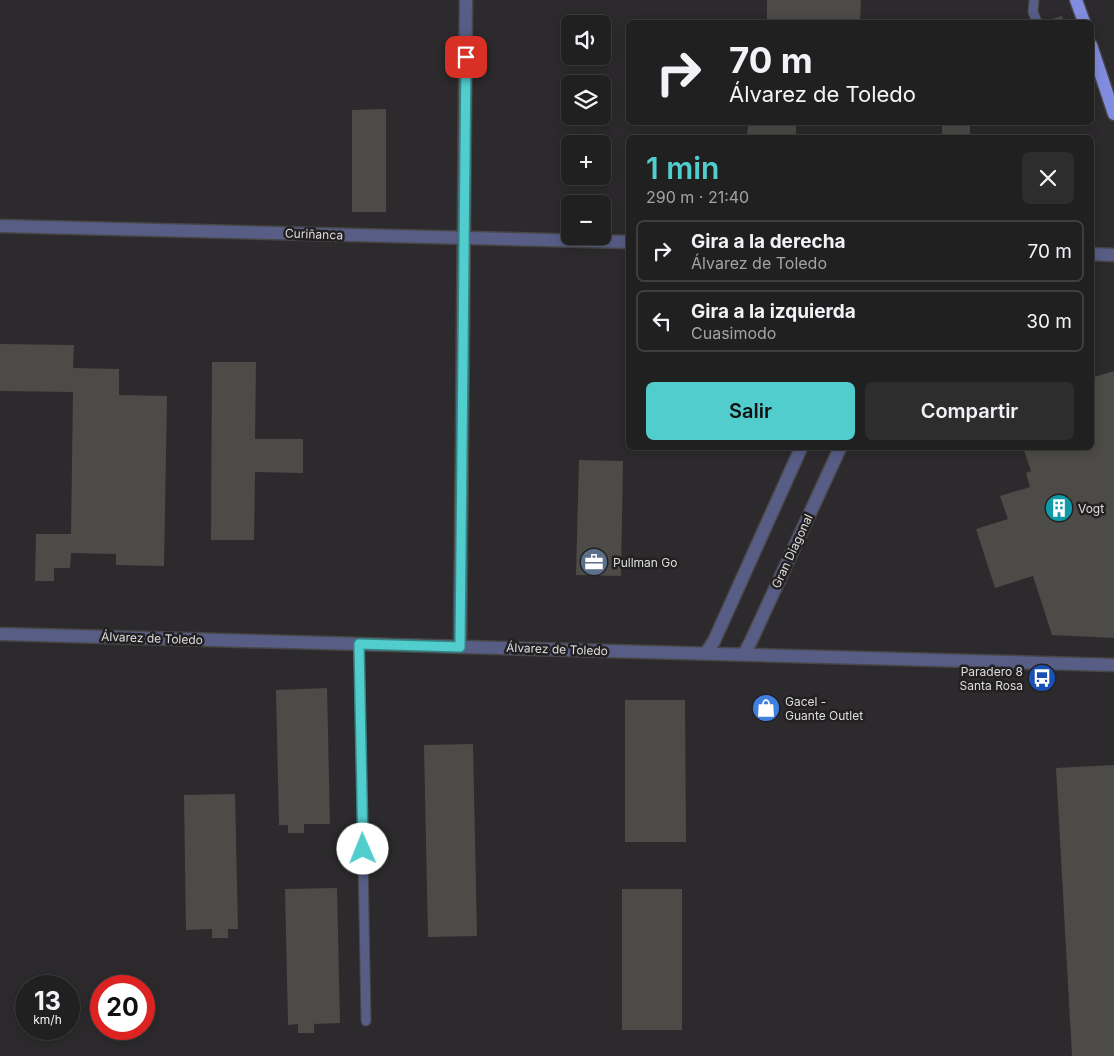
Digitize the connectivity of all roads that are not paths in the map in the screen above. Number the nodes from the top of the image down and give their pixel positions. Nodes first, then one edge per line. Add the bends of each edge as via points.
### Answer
1 (466, 0) edge
2 (1034, 0) edge
3 (1076, 0) edge
4 (1035, 20) edge
5 (1083, 20) edge
6 (1094, 62) edge
7 (1114, 114) edge
8 (0, 226) edge
9 (464, 238) junction
10 (626, 242) edge
11 (1094, 254) edge
12 (1114, 255) edge
13 (800, 450) edge
14 (839, 450) edge
15 (0, 634) edge
16 (359, 644) junction
17 (460, 647) junction
18 (706, 653) junction
19 (744, 654) junction
20 (1114, 665) edge
21 (366, 1021) dead end

1 - 9 street
2 - 4 lane
3 - 5 main road
6 - 7 main road
8 - 9 street, Curiñanca
9 - 10 street, Curiñanca
9 - 17 street
11 - 12 street
13 - 18 street
14 - 19 street, Gran Diagonal
15 - 16 street, Álvarez de Toledo
16 - 17 street, Álvarez de Toledo
16 - 21 lane
17 - 18 street, Álvarez de Toledo
18 - 19 street, Álvarez de Toledo
19 - 20 street, Álvarez de Toledo

